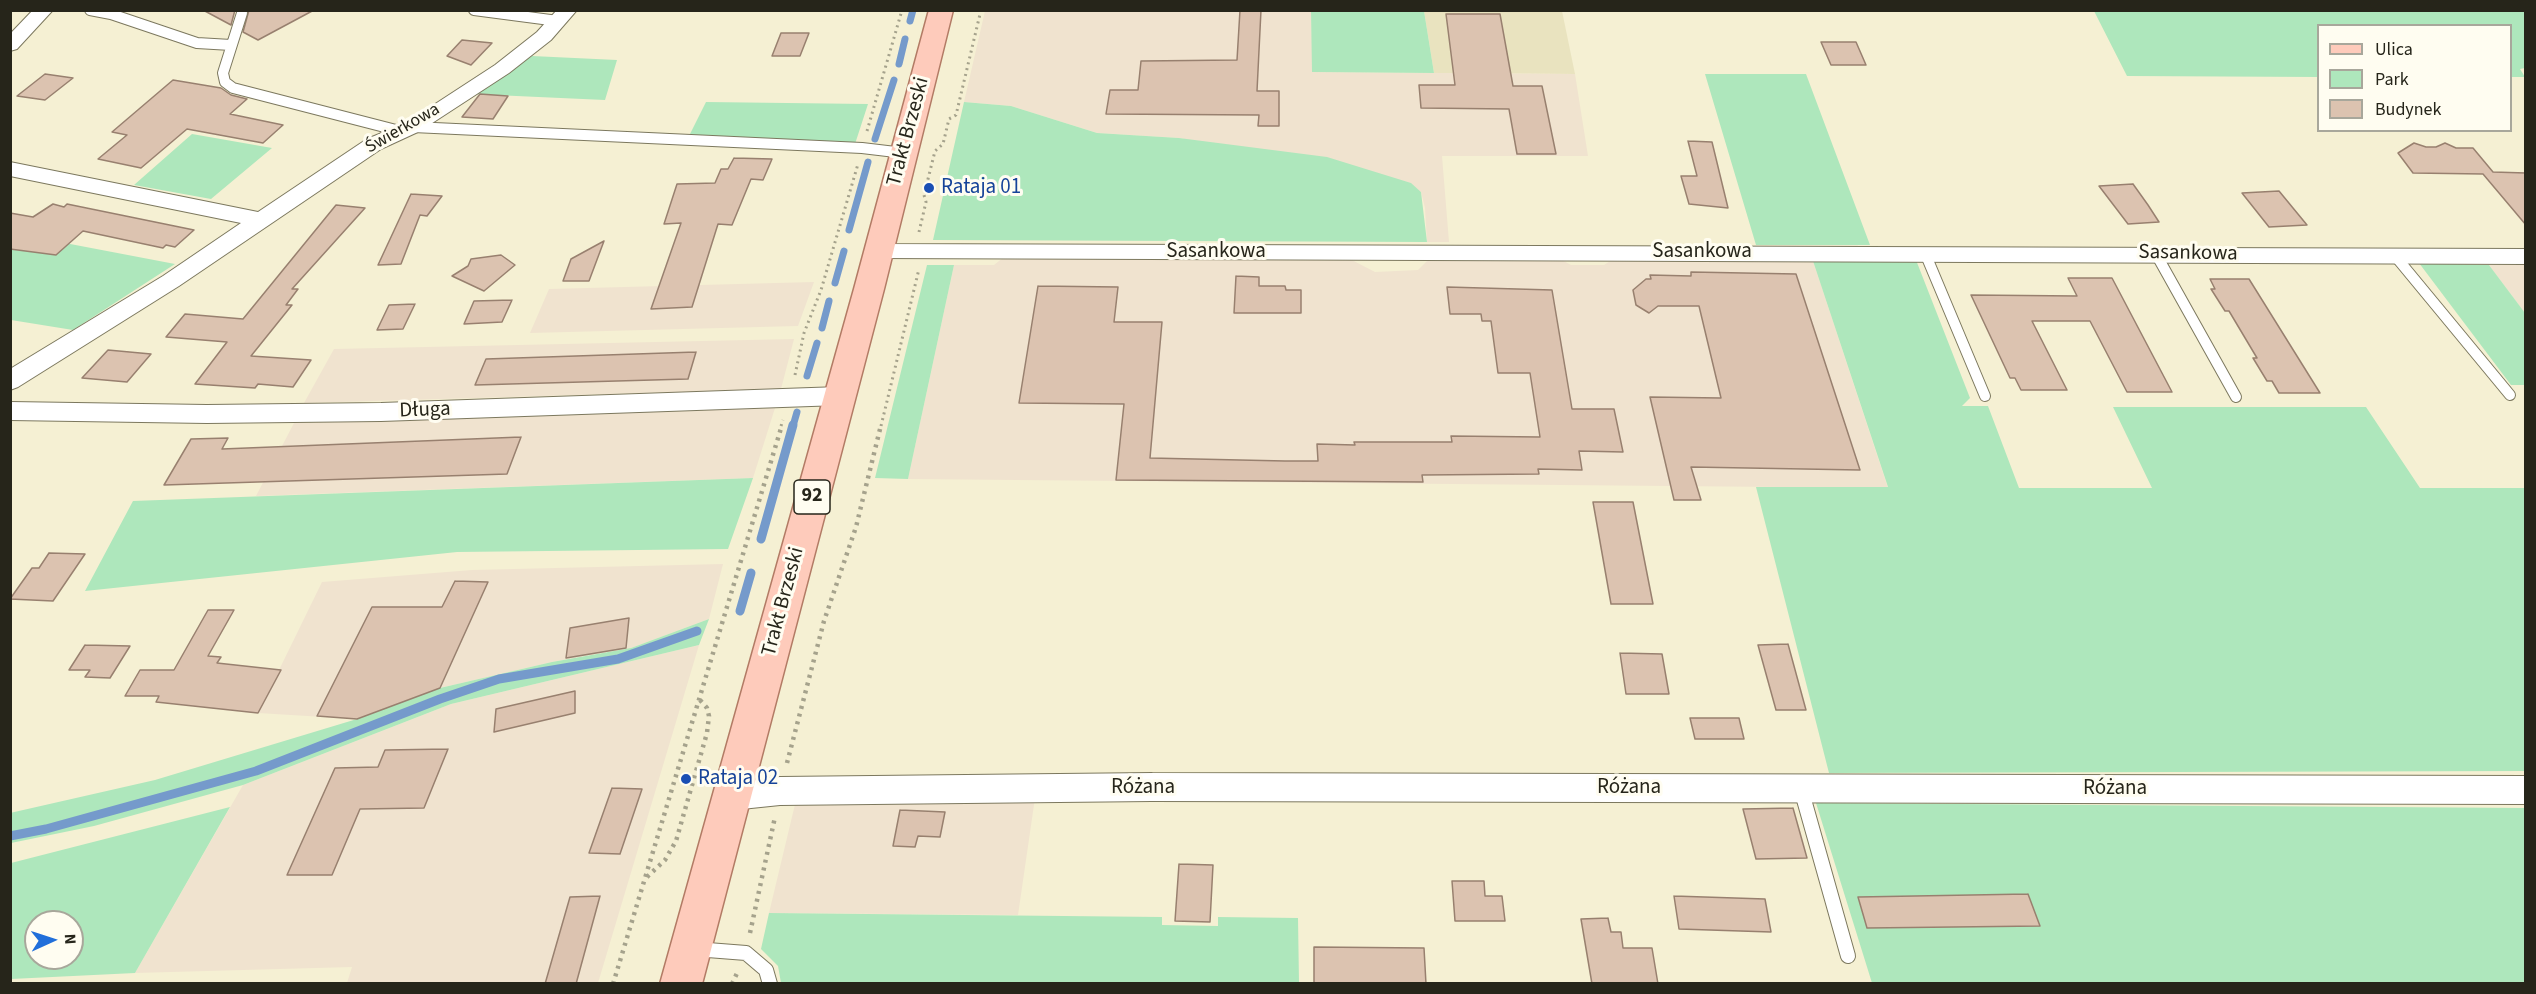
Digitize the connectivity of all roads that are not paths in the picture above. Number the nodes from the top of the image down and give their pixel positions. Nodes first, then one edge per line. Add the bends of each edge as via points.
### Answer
1 (44, 10) edge
2 (90, 10) edge
3 (474, 10) edge
4 (941, 10) edge
5 (242, 12) dead end
6 (563, 16) edge
7 (10, 45) edge
8 (231, 45) junction
9 (406, 129) junction
10 (904, 153) junction
11 (10, 169) edge
12 (260, 220) junction
13 (878, 251) junction
14 (1925, 253) junction
15 (2156, 254) junction
16 (2396, 257) junction
17 (2526, 257) edge
18 (10, 381) edge
19 (2510, 395) dead end
20 (840, 396) junction
21 (1985, 396) dead end
22 (2235, 397) dead end
23 (10, 411) edge
24 (1801, 789) junction
25 (2526, 790) edge
26 (732, 796) junction
27 (691, 949) junction
28 (1848, 956) dead end
29 (681, 984) edge
30 (770, 984) edge

1 - 7 street
2 - 8 lane via 197,43
3 - 6 lane
4 - 10 main road, Trakt Brzeski / 92
5 - 8 lane
6 - 9 street, Świerkowa via 525,52
8 - 9 lane via 223,74 225,82 233,87
9 - 10 lane
9 - 12 street, Świerkowa via 374,144
10 - 13 main road, Trakt Brzeski / 92
11 - 12 street
12 - 18 street, Świerkowa via 171,281
13 - 14 street, Sasankowa
13 - 20 main road, Trakt Brzeski / 92
14 - 15 street, Sasankowa
14 - 21 lane
15 - 16 street, Sasankowa
15 - 22 lane
16 - 17 street, Sasankowa
16 - 19 lane
20 - 23 street, Długa via 381,412
20 - 26 main road, Trakt Brzeski / 92
24 - 25 street, Różana
24 - 26 street, Różana via 1152,787 780,791
24 - 28 lane
26 - 27 main road, Trakt Brzeski / 92
27 - 29 main road, Trakt Brzeski / 92
27 - 30 lane via 746,953 766,970

